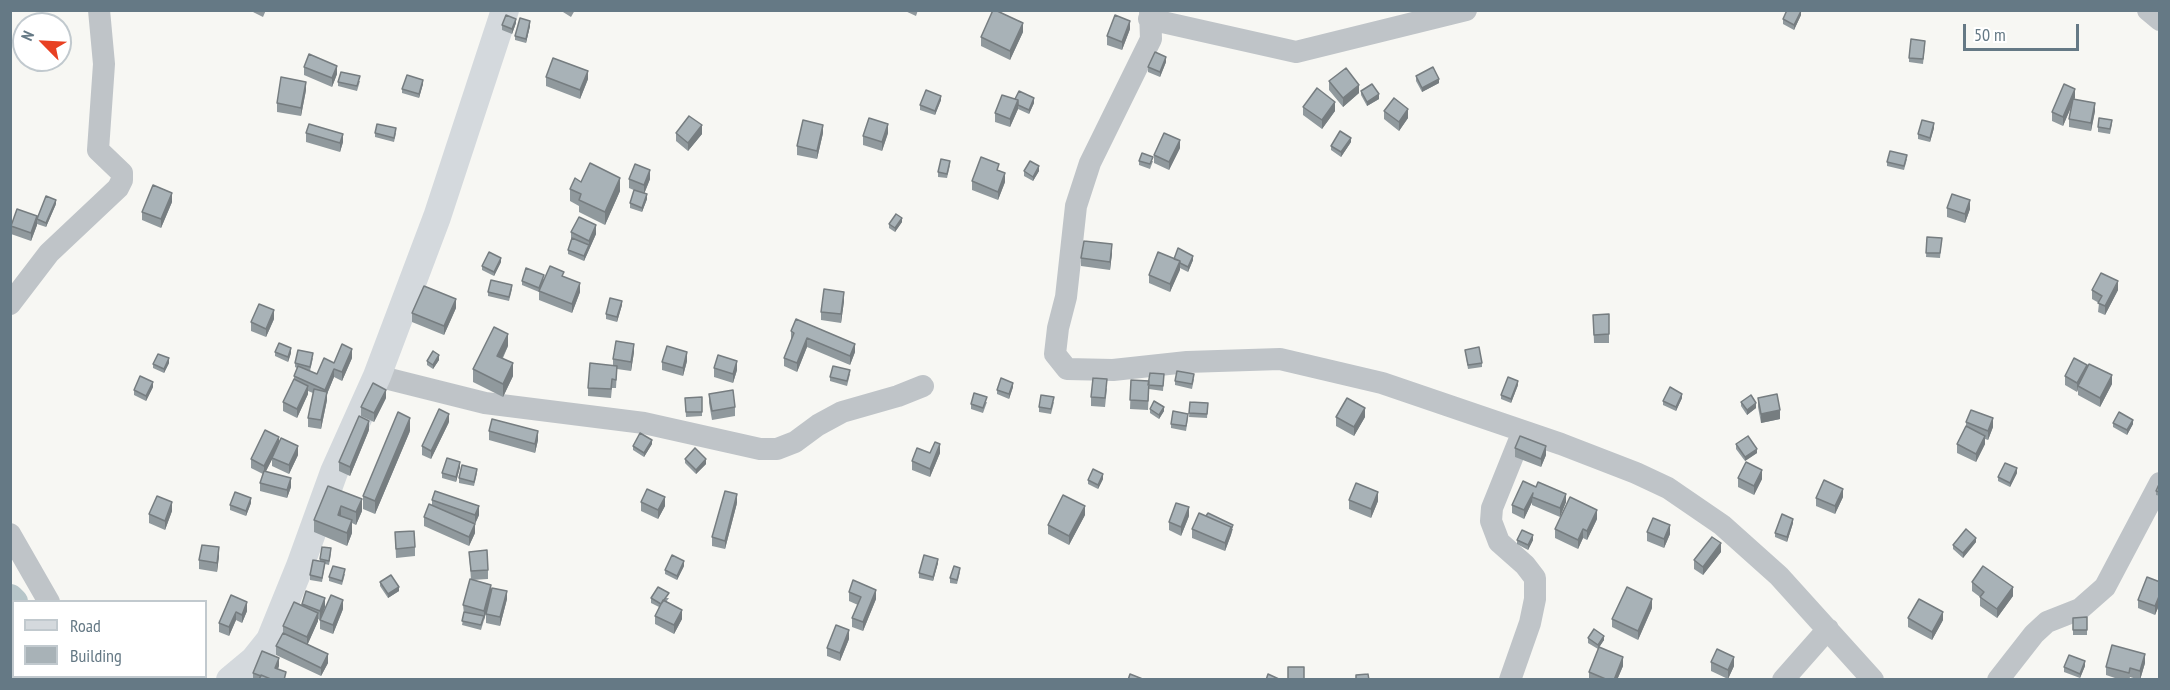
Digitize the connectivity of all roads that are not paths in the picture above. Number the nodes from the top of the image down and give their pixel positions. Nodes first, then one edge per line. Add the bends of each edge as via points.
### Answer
1 (99, 10) edge
2 (505, 10) edge
3 (1466, 10) edge
4 (2148, 10) edge
5 (1149, 15) edge
6 (2160, 20) edge
7 (10, 304) edge
8 (377, 376) junction
9 (923, 386) dead end
10 (1523, 431) junction
11 (2160, 483) edge
12 (10, 534) edge
13 (48, 600) edge
14 (1828, 629) junction
15 (230, 680) edge
16 (1510, 680) edge
17 (1783, 680) edge
18 (1873, 680) edge
19 (1998, 680) edge

1 - 7 street via 104,64 98,150 122,173 122,180 49,253
2 - 8 main road via 437,217
3 - 5 street via 1296,52
4 - 6 street
5 - 10 street via 1151,39 1090,163 1076,206 1056,358 1067,369 1280,359 1382,383
8 - 9 street via 485,403 644,423 760,449 777,449 842,412
8 - 15 main road via 334,472 270,640
10 - 14 street via 1636,473 1677,495 1750,547
10 - 16 street via 1492,508 1491,520 1498,542 1535,579 1530,623
11 - 19 street via 2105,587 2080,609 2048,622 2034,634
12 - 13 street
14 - 17 street
14 - 18 street

